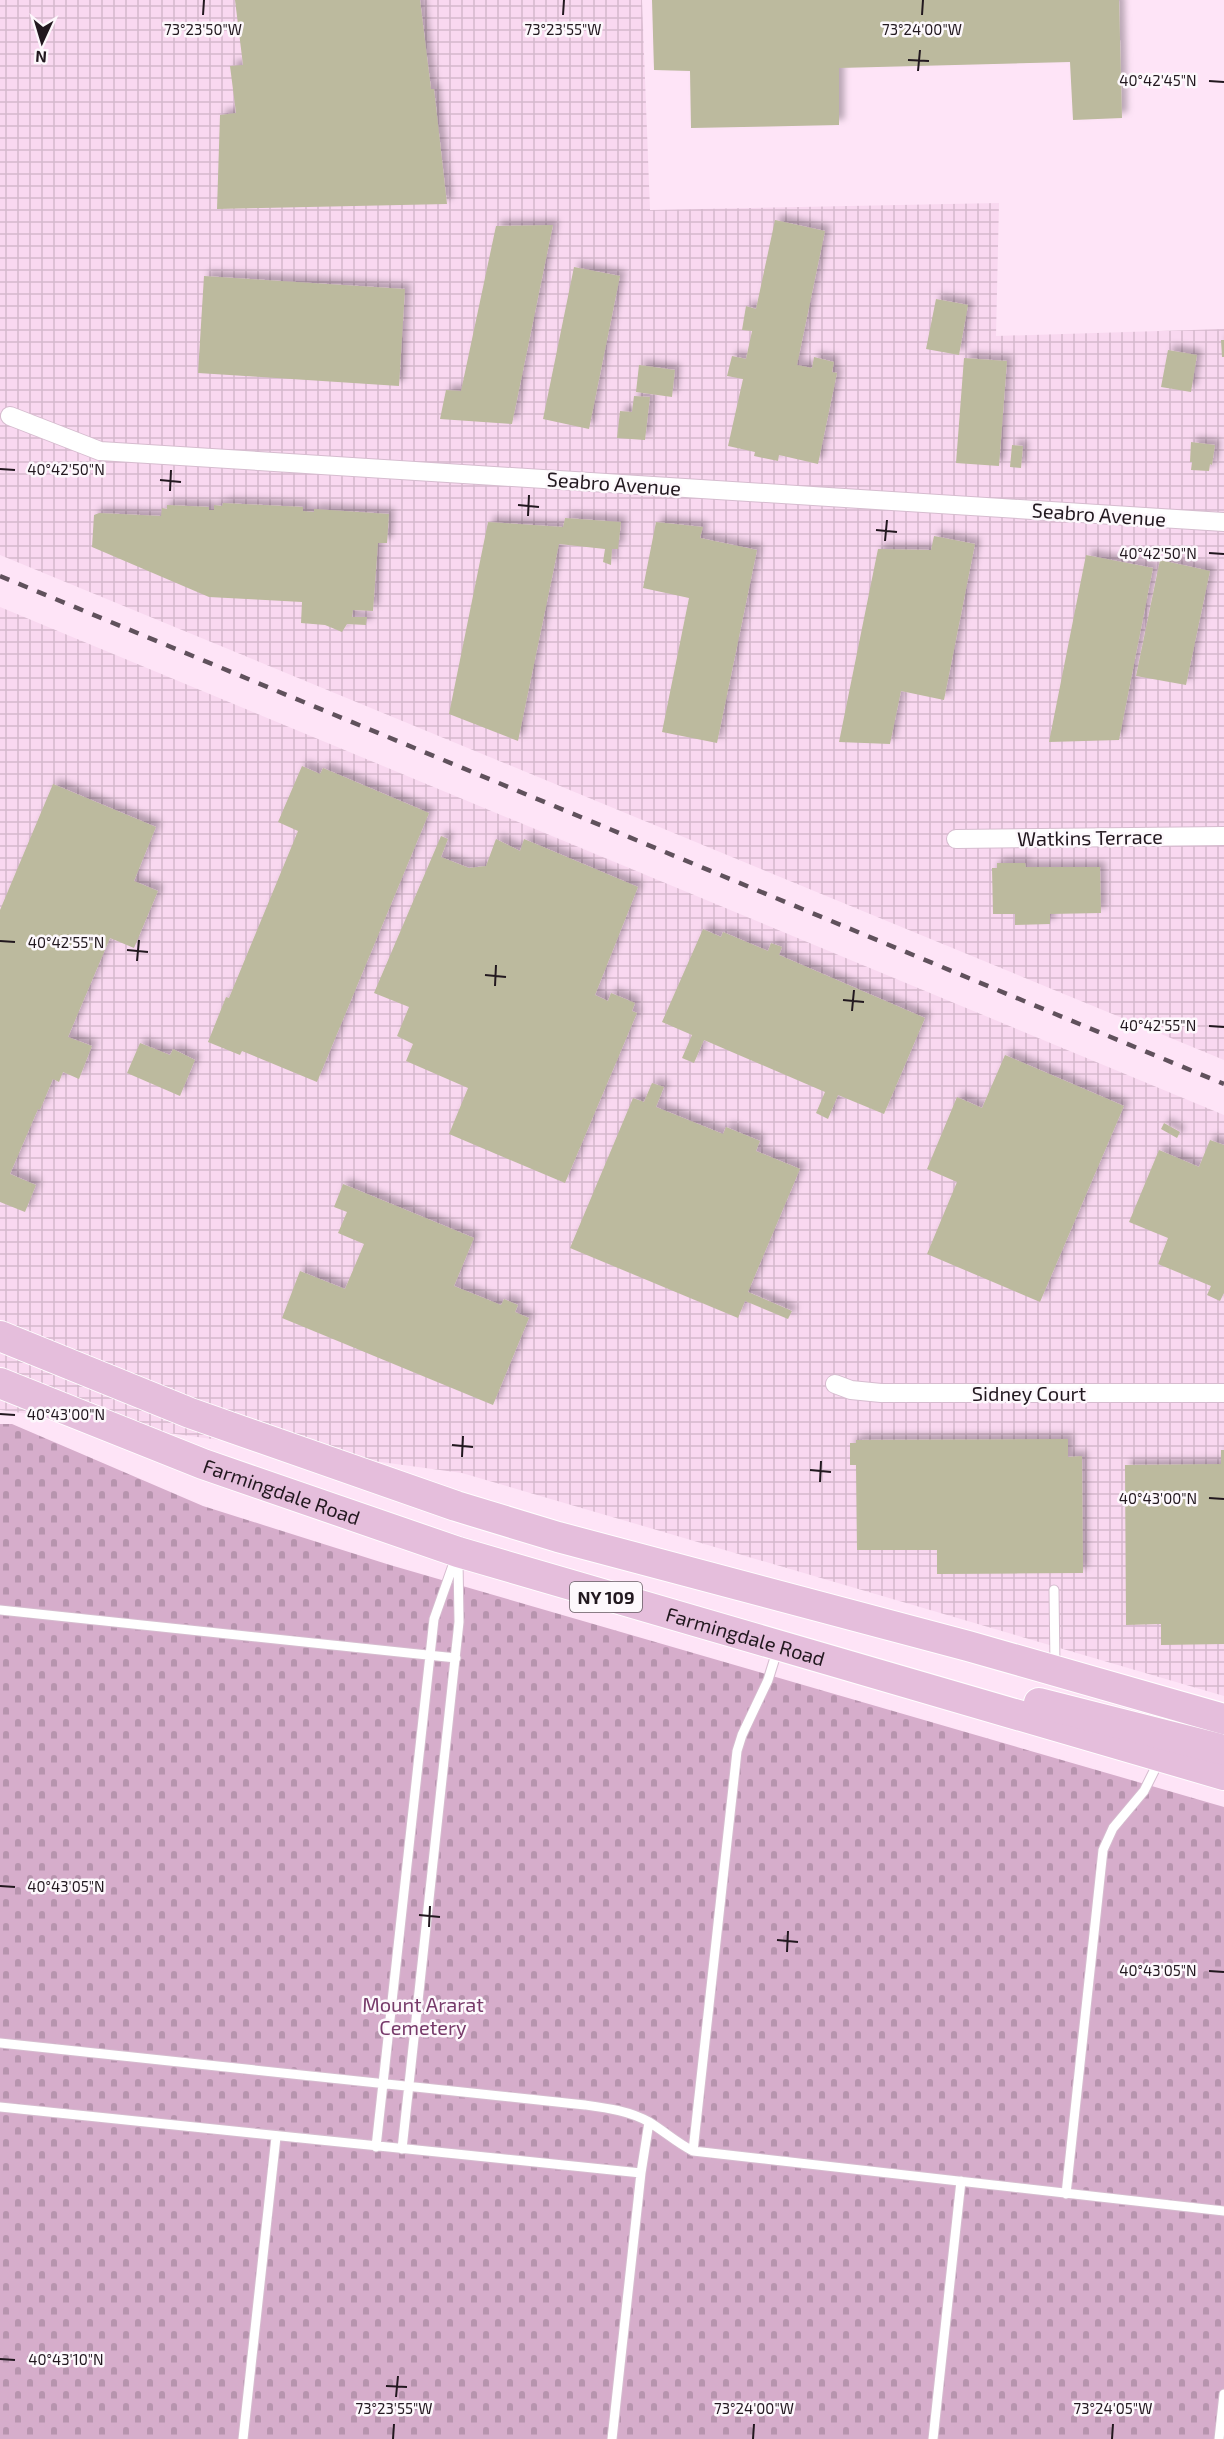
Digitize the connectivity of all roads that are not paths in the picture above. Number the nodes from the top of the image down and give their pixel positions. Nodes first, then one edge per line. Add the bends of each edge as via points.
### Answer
1 (10, 416) dead end
2 (1224, 522) edge
3 (1224, 836) edge
4 (956, 839) dead end
5 (0, 1336) edge
6 (0, 1383) edge
7 (835, 1384) dead end
8 (1224, 1393) edge
9 (458, 1552) junction
10 (1054, 1590) dead end
11 (0, 1610) edge
12 (778, 1647) junction
13 (430, 1655) junction
14 (456, 1658) junction
15 (1055, 1671) junction
16 (917, 1686) junction
17 (1224, 1719) edge
18 (1224, 1750) edge
19 (1161, 1758) junction
20 (1224, 1775) edge
21 (0, 2043) edge
22 (382, 2084) junction
23 (409, 2086) junction
24 (0, 2107) edge
25 (649, 2122) junction
26 (276, 2137) junction
27 (376, 2147) junction
28 (402, 2149) junction
29 (693, 2151) junction
30 (641, 2173) junction
31 (961, 2181) junction
32 (1066, 2193) junction
33 (1224, 2211) edge
34 (1224, 2394) edge
35 (243, 2439) edge
36 (612, 2439) edge
37 (933, 2439) edge
38 (1219, 2439) edge

1 - 2 street, Seabro Avenue via 100,451
3 - 4 street, Watkins Terrace
5 - 15 main road, NY 109 via 190,1413 466,1509
6 - 9 main road, Farmingdale Road / NY 109 via 213,1468
7 - 8 street, Sidney Court via 881,1393
9 - 12 main road, Farmingdale Road / NY 109
9 - 13 lane via 434,1619
9 - 14 lane
10 - 15 lane
11 - 13 lane
12 - 16 main road, Farmingdale Road / NY 109
12 - 29 lane via 737,1751
13 - 14 lane
13 - 22 lane
14 - 23 lane
15 - 17 main road, NY 109
16 - 18 main road via 979,1690
16 - 19 main road, Farmingdale Road / NY 109
19 - 20 main road, Farmingdale Road / NY 109
19 - 32 lane via 1144,1791 1113,1828 1103,1850
21 - 22 lane
22 - 23 lane
22 - 27 lane
23 - 25 lane via 601,2107
23 - 28 lane
24 - 26 lane
25 - 29 lane
25 - 30 lane
26 - 27 lane
26 - 35 lane
27 - 28 lane
28 - 30 lane
29 - 31 lane
30 - 36 lane
31 - 32 lane
31 - 37 lane
32 - 33 lane
34 - 38 lane

